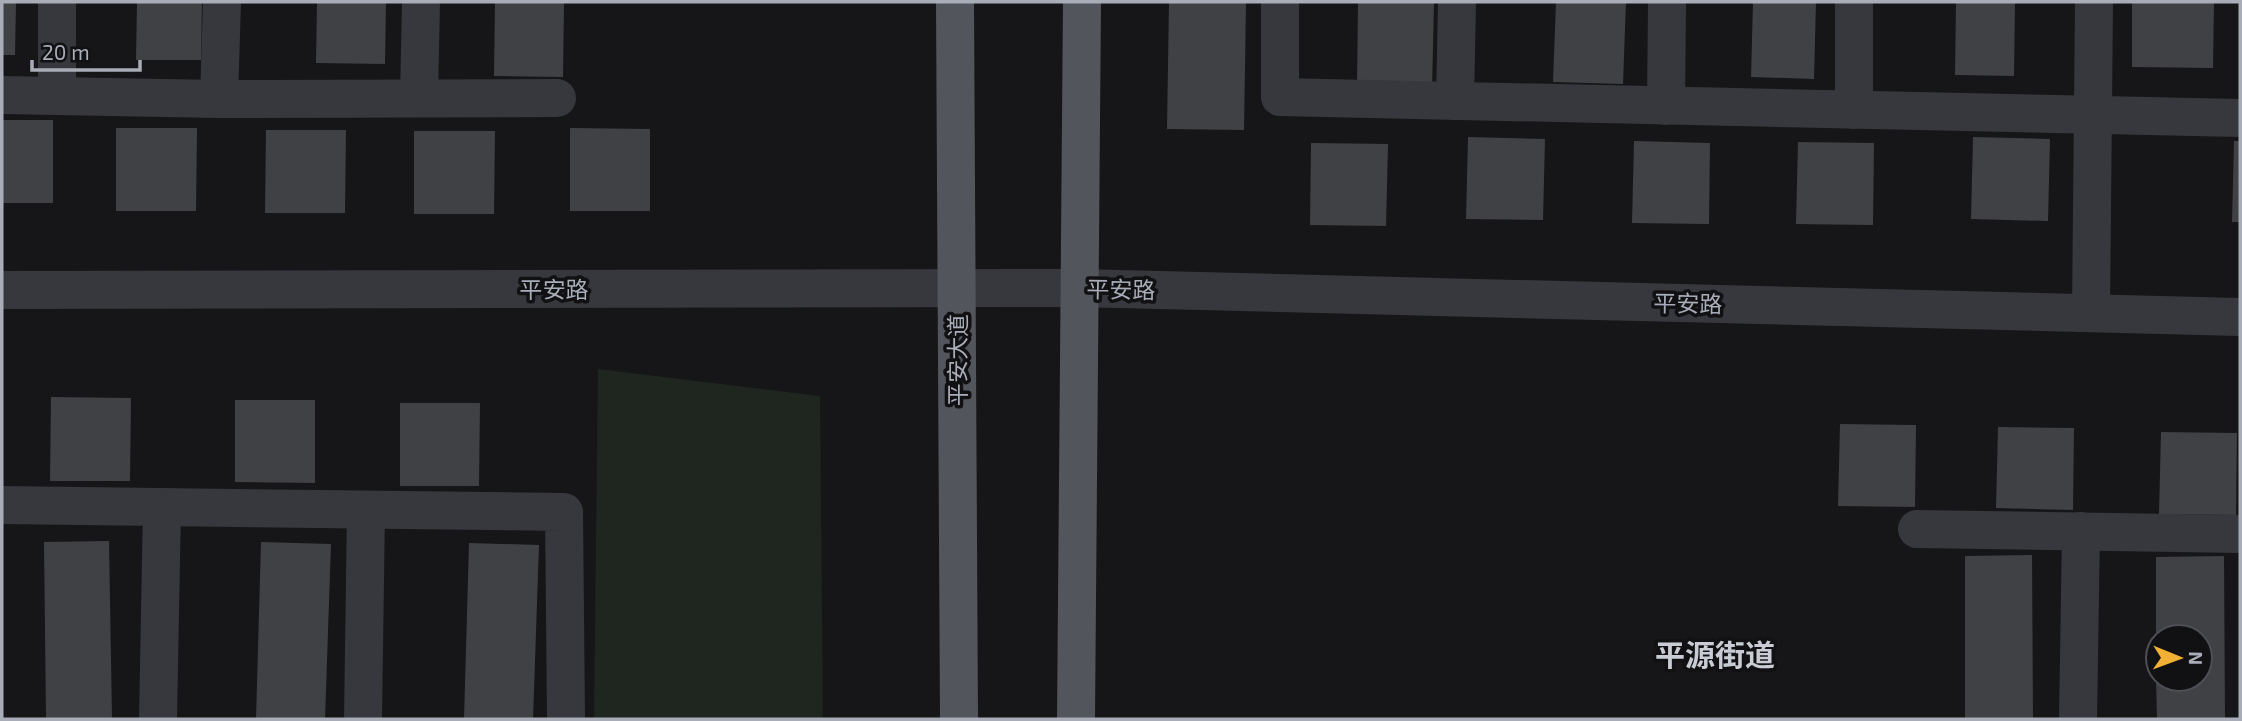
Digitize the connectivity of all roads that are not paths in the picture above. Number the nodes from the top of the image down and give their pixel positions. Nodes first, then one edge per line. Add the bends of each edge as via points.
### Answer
1 (57, 2) edge
2 (222, 2) edge
3 (421, 2) edge
4 (955, 2) edge
5 (1082, 2) edge
6 (1280, 2) edge
7 (1457, 2) edge
8 (1667, 2) edge
9 (1854, 2) edge
10 (2094, 2) edge
11 (2, 95) edge
12 (57, 96) junction
13 (419, 98) junction
14 (557, 98) dead end
15 (219, 99) junction
16 (1455, 101) junction
17 (1666, 106) junction
18 (1854, 110) junction
19 (2092, 116) junction
20 (2240, 118) edge
21 (956, 288) junction
22 (1078, 288) junction
23 (2, 290) edge
24 (2091, 313) junction
25 (2240, 317) edge
26 (2, 505) edge
27 (162, 508) junction
28 (366, 510) junction
29 (1917, 529) dead end
30 (2081, 531) junction
31 (2240, 534) edge
32 (158, 719) edge
33 (363, 719) edge
34 (566, 719) edge
35 (960, 719) edge
36 (1076, 719) edge
37 (2078, 719) edge

1 - 12 street
2 - 15 street
3 - 13 street
4 - 21 main road, 平安大道
5 - 22 main road
6 - 16 street via 1280,97
7 - 16 street
8 - 17 street
9 - 18 street
10 - 19 street
11 - 12 street
12 - 15 street
13 - 14 street
13 - 15 street
16 - 17 street
17 - 18 street
18 - 19 street
19 - 20 street
19 - 24 street
21 - 22 street, 平安路
21 - 23 street, 平安路
21 - 35 main road, 平安大道
22 - 24 street, 平安路
22 - 36 main road
24 - 25 street, 平安路
26 - 27 street
27 - 28 street
27 - 32 street
28 - 33 street
28 - 34 street via 564,512
29 - 30 street
30 - 31 street
30 - 37 street

